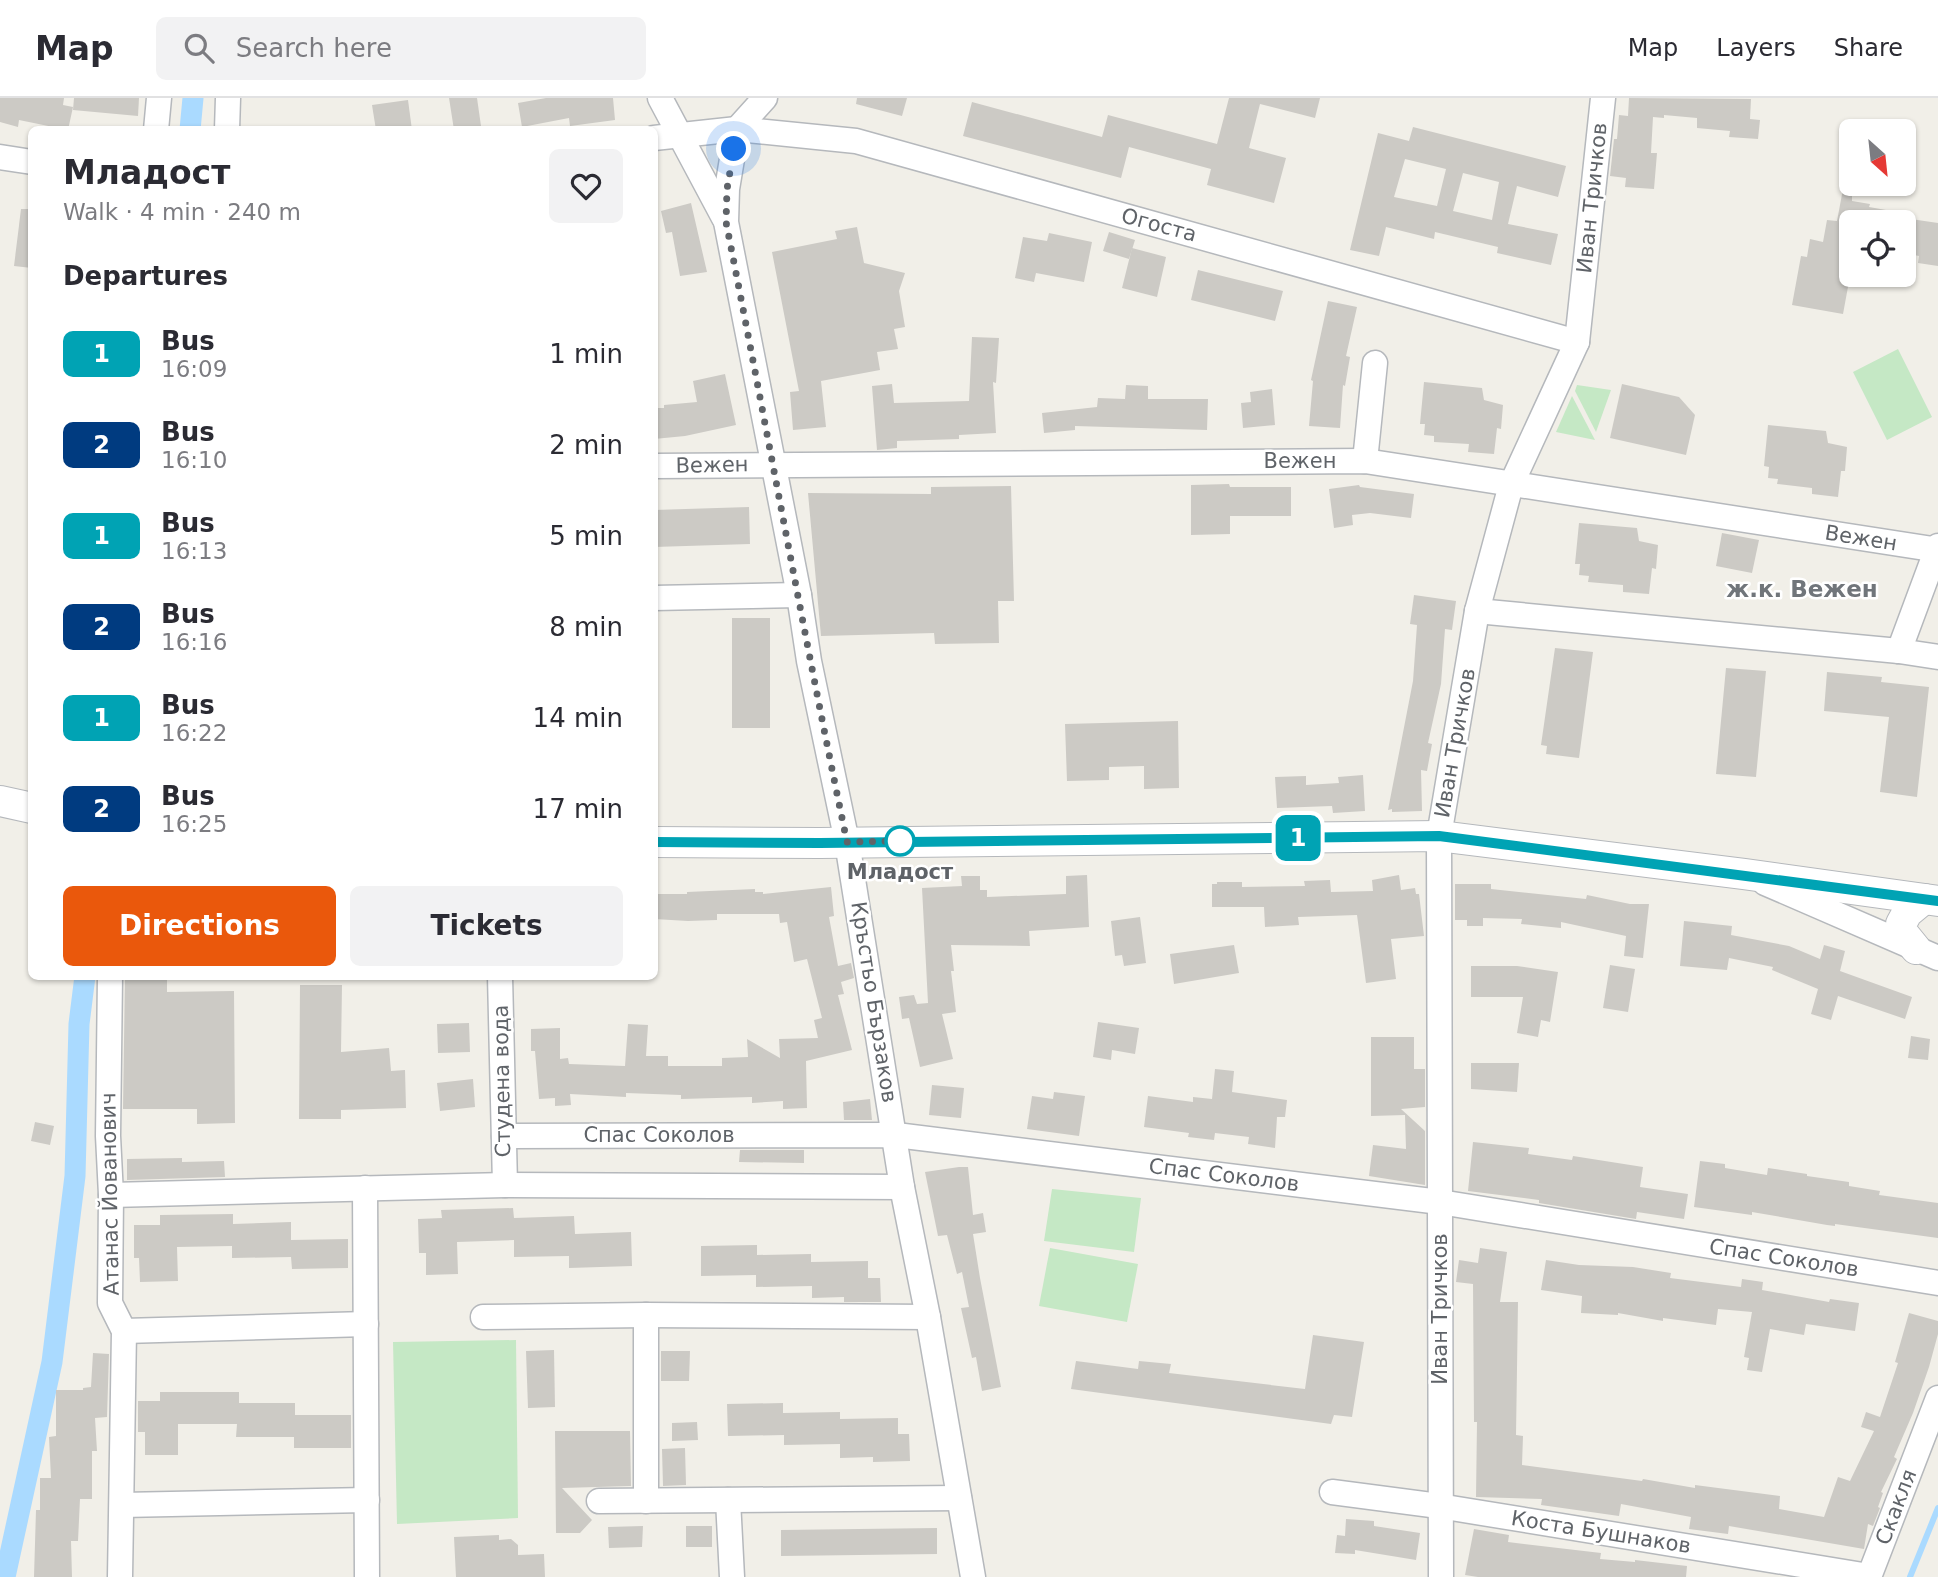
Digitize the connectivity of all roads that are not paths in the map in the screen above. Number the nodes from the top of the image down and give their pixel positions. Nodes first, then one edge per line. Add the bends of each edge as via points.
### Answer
1 (159, 98) edge
2 (228, 98) edge
3 (660, 98) edge
4 (765, 98) edge
5 (1603, 98) edge
6 (156, 126) edge
7 (227, 126) edge
8 (737, 129) junction
9 (680, 135) junction
10 (658, 138) edge
11 (0, 157) edge
12 (28, 161) edge
13 (726, 222) junction
14 (1577, 342) junction
15 (1375, 363) dead end
16 (1365, 461) junction
17 (774, 464) junction
18 (658, 466) edge
19 (1511, 485) junction
20 (1938, 548) edge
21 (799, 595) junction
22 (658, 598) edge
23 (1477, 611) junction
24 (1899, 650) junction
25 (1938, 657) edge
26 (0, 801) edge
27 (28, 807) edge
28 (1439, 836) junction
29 (658, 842) edge
30 (847, 842) junction
31 (1744, 874) junction
32 (1931, 900) edge
33 (1927, 954) edge
34 (110, 980) edge
35 (500, 980) edge
36 (896, 1135) junction
37 (503, 1136) junction
38 (505, 1185) junction
39 (902, 1187) junction
40 (365, 1188) junction
41 (111, 1195) junction
42 (1440, 1202) junction
43 (1938, 1283) edge
44 (646, 1315) junction
45 (483, 1317) dead end
46 (928, 1317) junction
47 (366, 1324) junction
48 (124, 1331) junction
49 (1938, 1398) edge
50 (1332, 1492) dead end
51 (958, 1497) junction
52 (367, 1500) junction
53 (729, 1500) junction
54 (599, 1501) dead end
55 (646, 1501) junction
56 (122, 1505) junction
57 (1439, 1506) junction
58 (120, 1577) edge
59 (367, 1577) edge
60 (732, 1577) edge
61 (973, 1577) edge
62 (1441, 1577) edge
63 (1869, 1577) edge

1 - 6 street
2 - 7 street
3 - 9 street, Кръстьо Бързаков
4 - 8 street
5 - 14 street, Иван Тричков
8 - 9 street, Огоста
8 - 13 street, Кръстьо Бързаков
8 - 14 street, Огоста via 856,141
9 - 10 street, Огоста
9 - 13 street, Кръстьо Бързаков
11 - 12 street
13 - 17 street, Кръстьо Бързаков
14 - 19 street, Иван Тричков
15 - 16 street
16 - 17 street, Вежен
16 - 19 street, Вежен
17 - 18 street, Вежен
17 - 21 street, Кръстьо Бързаков
19 - 20 street, Вежен
19 - 23 street, Иван Тричков
20 - 24 street
21 - 22 street
21 - 30 street, Кръстьо Бързаков
23 - 24 street
23 - 28 street, Иван Тричков
24 - 25 street
26 - 27 street
28 - 30 street
28 - 31 street
28 - 42 street, Иван Тричков
29 - 30 street
30 - 36 street, Кръстьо Бързаков
31 - 32 street
31 - 33 street
32 - 33 street via 1907,913 1901,924 1903,933
34 - 41 street, Атанас Йованович
35 - 37 street, Студена вода
36 - 37 street, Спас Соколов
36 - 39 street, Кръстьо Бързаков
36 - 42 street, Спас Соколов
37 - 38 street, Студена вода
38 - 39 street
38 - 40 street
39 - 46 street, Кръстьо Бързаков
40 - 41 street
40 - 47 street
41 - 48 street, Атанас Йованович via 110,1303
42 - 43 street, Спас Соколов
42 - 57 street, Иван Тричков
44 - 45 street
44 - 46 street
44 - 55 street
46 - 51 street, Кръстьо Бързаков
47 - 48 street
47 - 52 street
48 - 56 street, Атанас Йованович
49 - 63 street, Скакля
50 - 57 street, Коста Бушнаков
51 - 53 street
51 - 61 street, Кръстьо Бързаков
52 - 56 street
52 - 59 street
53 - 55 street
53 - 60 street
54 - 55 street
56 - 58 street, Атанас Йованович
57 - 62 street, Иван Тричков
57 - 63 street, Коста Бушнаков

